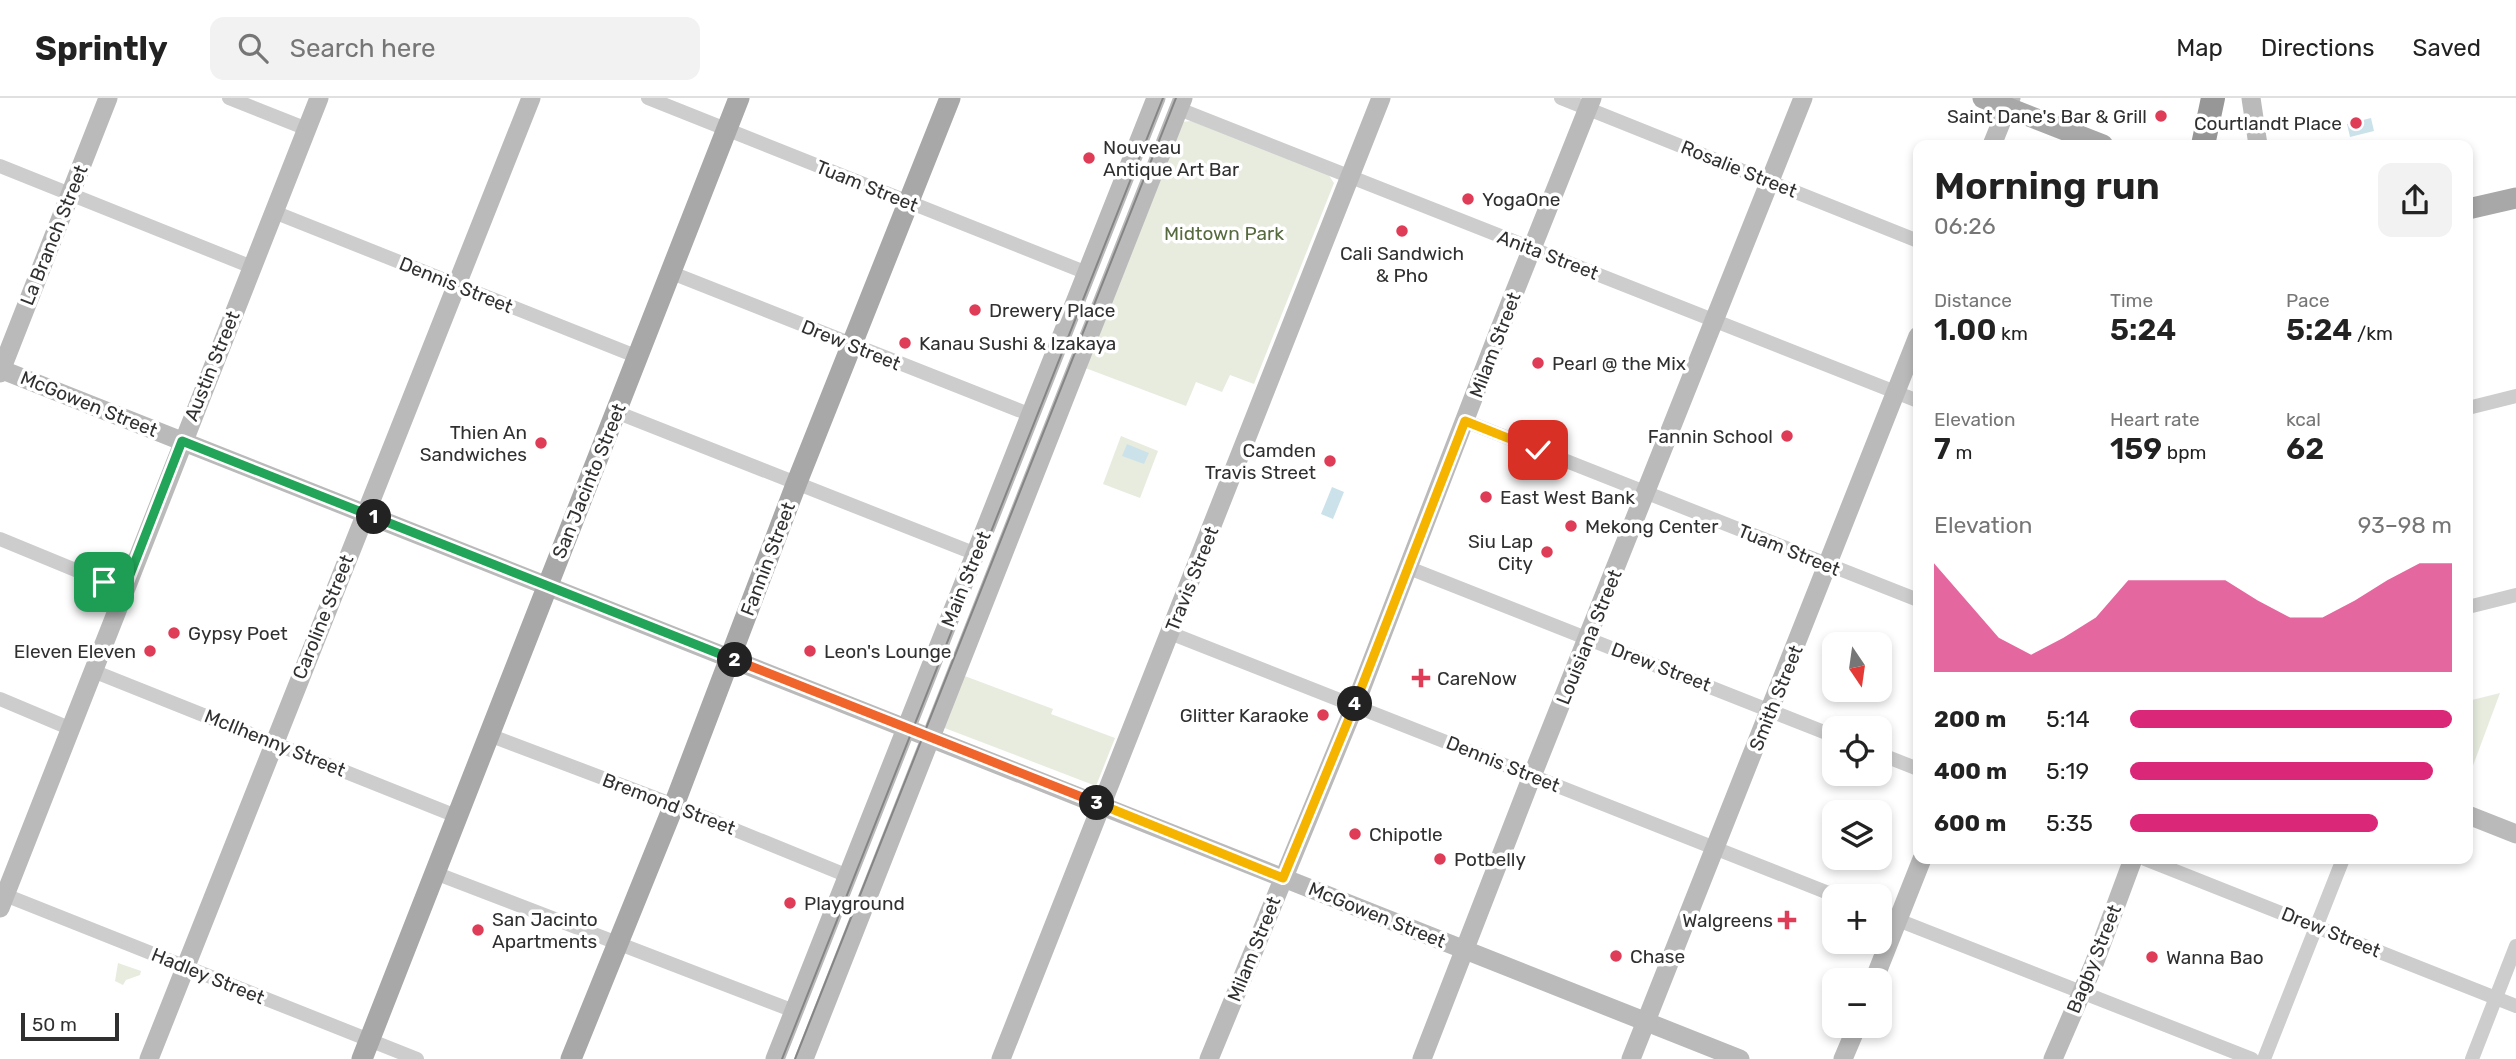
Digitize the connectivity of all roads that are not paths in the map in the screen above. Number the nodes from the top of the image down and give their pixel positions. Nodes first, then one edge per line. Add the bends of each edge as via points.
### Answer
1 (108, 98) edge
2 (229, 98) edge
3 (319, 98) edge
4 (531, 98) edge
5 (648, 98) edge
6 (739, 98) edge
7 (950, 98) edge
8 (1155, 98) edge
9 (1381, 98) edge
10 (1561, 98) edge
11 (1803, 98) edge
12 (1983, 98) edge
13 (2213, 98) edge
14 (2251, 98) edge
15 (1590, 103) edge
16 (2009, 103) edge
17 (1181, 104) edge
18 (307, 129) junction
19 (727, 130) junction
20 (1994, 140) edge
21 (2092, 140) edge
22 (2204, 140) edge
23 (2257, 140) edge
24 (0, 166) edge
25 (1350, 177) junction
26 (1769, 181) junction
27 (71, 194) junction
28 (2516, 198) edge
29 (910, 203) junction
30 (2473, 209) edge
31 (274, 212) junction
32 (1913, 239) edge
33 (1533, 249) junction
34 (252, 267) junction
35 (672, 273) junction
36 (1087, 273) junction
37 (456, 285) junction
38 (1716, 321) junction
39 (852, 346) junction
40 (1913, 350) edge
41 (638, 357) junction
42 (0, 370) edge
43 (1896, 392) junction
44 (2516, 396) edge
45 (1913, 399) edge
46 (2473, 407) edge
47 (616, 412) junction
48 (1031, 415) junction
49 (1465, 421) junction
50 (182, 441) junction
51 (797, 482) junction
52 (1647, 493) junction
53 (365, 513) junction
54 (0, 539) edge
55 (976, 554) junction
56 (1829, 565) junction
57 (1409, 568) junction
58 (547, 585) junction
59 (124, 590) junction
60 (2516, 595) edge
61 (1913, 598) edge
62 (2473, 606) edge
63 (1170, 633) junction
64 (1588, 639) junction
65 (730, 658) junction
66 (93, 671) junction
67 (0, 699) edge
68 (1354, 705) junction
69 (1771, 711) junction
70 (69, 728) junction
71 (907, 728) junction
72 (1822, 731) edge
73 (489, 735) junction
74 (930, 737) junction
75 (274, 742) junction
76 (1892, 759) edge
77 (1913, 767) edge
78 (1532, 776) junction
79 (674, 805) junction
80 (1102, 806) junction
81 (456, 816) junction
82 (2473, 818) edge
83 (2516, 834) edge
84 (1716, 849) junction
85 (1919, 864) edge
86 (2131, 864) edge
87 (2158, 864) edge
88 (2341, 864) edge
89 (435, 873) junction
90 (848, 876) junction
91 (1283, 878) junction
92 (1822, 891) edge
93 (2, 899) edge
94 (1892, 912) edge
95 (1892, 918) edge
96 (2316, 925) junction
97 (618, 944) junction
98 (2516, 946) edge
99 (1465, 950) junction
100 (186, 967) junction
101 (2081, 992) junction
102 (2495, 998) junction
103 (2516, 1006) edge
104 (794, 1011) junction
105 (1646, 1022) junction
106 (1852, 1038) edge
107 (365, 1050) edge
108 (149, 1059) edge
109 (417, 1059) edge
110 (571, 1059) edge
111 (775, 1059) edge
112 (804, 1059) edge
113 (1001, 1059) edge
114 (1209, 1059) edge
115 (1422, 1059) edge
116 (1631, 1059) edge
117 (1740, 1059) edge
118 (1843, 1059) edge
119 (2053, 1059) edge
120 (2252, 1059) edge
121 (2264, 1059) edge
122 (2472, 1059) edge

1 - 27 main road, La Branch Street
2 - 18 street
3 - 18 main road, Austin Street
4 - 37 main road, Caroline Street
5 - 19 street, Tuam Street
6 - 19 main road, San Jacinto Street
7 - 29 main road, Fannin Street
8 - 36 main road, Main Street
9 - 25 main road, Travis Street
10 - 15 street, Rosalie Street
11 - 26 main road, Louisiana Street
12 - 16 main road
13 - 22 highway
14 - 23 main road
15 - 26 street, Rosalie Street
15 - 33 main road, Milam Street
16 - 20 main road
16 - 21 main road
17 - 25 street, Anita Street
17 - 74 main road, Main Street
18 - 31 main road, Austin Street
19 - 29 street, Tuam Street
19 - 35 main road, San Jacinto Street
24 - 27 street
25 - 33 street, Anita Street
25 - 63 main road, Travis Street
26 - 32 street, Rosalie Street
26 - 38 main road, Louisiana Street
27 - 34 street
27 - 42 main road, La Branch Street
28 - 30 main road
29 - 36 street, Tuam Street
29 - 39 main road, Fannin Street
31 - 34 main road, Austin Street
31 - 37 street, Dennis Street
33 - 38 street, Anita Street
33 - 49 main road, Milam Street
34 - 50 main road, Austin Street
35 - 39 street, Drew Street
35 - 41 main road, San Jacinto Street
36 - 48 main road, Main Street
37 - 41 street, Dennis Street
37 - 53 main road, Caroline Street
38 - 43 street, Anita Street
38 - 52 main road, Louisiana Street
39 - 48 street, Drew Street
39 - 51 main road, Fannin Street
40 - 43 main road, Smith Street
41 - 47 main road, San Jacinto Street
42 - 50 main road, McGowen Street
43 - 45 street, Anita Street
43 - 56 main road, Smith Street
44 - 46 street
47 - 51 street
47 - 58 main road, San Jacinto Street
48 - 55 main road, Main Street
49 - 52 street, Tuam Street
49 - 57 main road, Milam Street
50 - 53 main road, McGowen Street
50 - 59 main road, Austin Street
51 - 55 street
51 - 65 main road, Fannin Street
52 - 56 street, Tuam Street
52 - 64 main road, Louisiana Street
53 - 58 main road, McGowen Street
53 - 75 main road, Caroline Street
54 - 59 street
55 - 71 main road, Main Street
56 - 61 street, Tuam Street
56 - 69 main road, Smith Street
57 - 64 street, Drew Street
57 - 68 main road, Milam Street
58 - 65 main road, McGowen Street
58 - 73 main road, San Jacinto Street
59 - 66 main road, Austin Street
60 - 62 street
63 - 68 street, Dennis Street
63 - 80 main road, Travis Street
64 - 69 street, Drew Street
64 - 78 main road, Louisiana Street
65 - 71 main road, McGowen Street
65 - 79 main road, Fannin Street
66 - 70 main road, Austin Street
66 - 75 street, McIlhenny Street
67 - 70 street
68 - 78 street, Dennis Street
68 - 91 main road, Milam Street
69 - 72 street, Drew Street
69 - 84 main road, Smith Street
70 - 93 main road, Austin Street
71 - 74 main road, McGowen Street
71 - 90 main road, Main Street
73 - 79 street, Bremond Street
73 - 81 main road, San Jacinto Street
74 - 80 main road, McGowen Street
74 - 112 main road, Main Street
75 - 81 street, McIlhenny Street
75 - 100 main road, Caroline Street
76 - 77 street
78 - 84 street, Dennis Street
78 - 99 main road, Louisiana Street
79 - 90 street, Bremond Street
79 - 97 main road, Fannin Street
80 - 91 main road, McGowen Street
80 - 113 main road, Travis Street
81 - 89 main road, San Jacinto Street
82 - 83 main road
84 - 92 street, Dennis Street
84 - 105 main road, Smith Street
85 - 94 main road
86 - 101 main road, Bagby Street
87 - 96 street, Drew Street
88 - 96 street
89 - 97 street
89 - 107 main road, San Jacinto Street
90 - 104 main road, Main Street
91 - 99 main road, McGowen Street
91 - 114 main road, Milam Street
93 - 100 street, Hadley Street
95 - 101 street
96 - 102 street, Drew Street
96 - 121 street
97 - 104 street
97 - 110 main road, Fannin Street
98 - 102 street
99 - 105 main road, McGowen Street
99 - 115 main road, Louisiana Street
100 - 107 street, Hadley Street
100 - 108 main road, Caroline Street
101 - 119 main road, Bagby Street
101 - 120 street
102 - 103 street, Drew Street
102 - 122 street
104 - 111 main road, Main Street
105 - 116 main road, Smith Street
105 - 117 main road, McGowen Street
106 - 118 main road
107 - 109 street, Hadley Street

